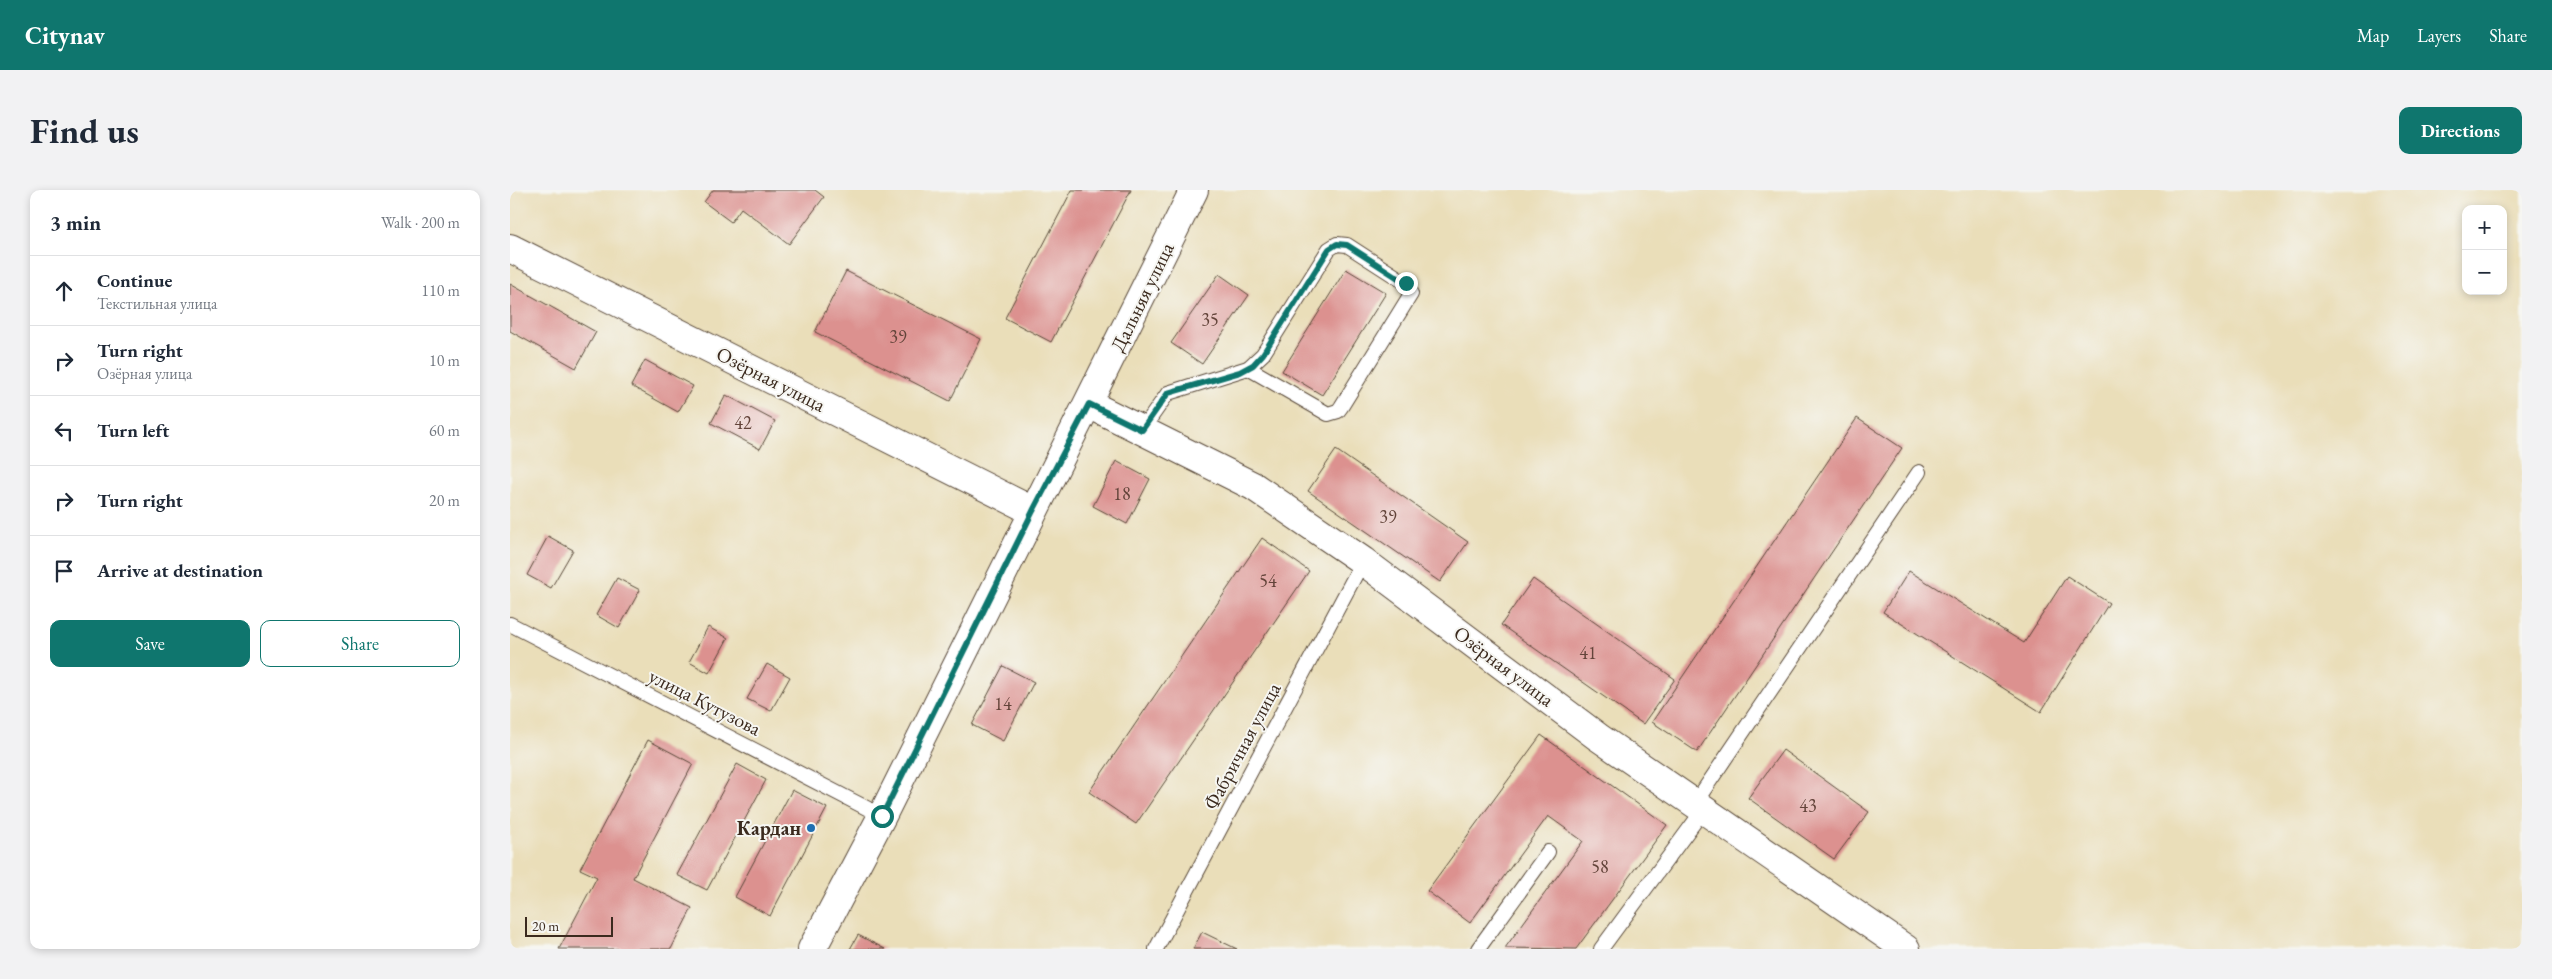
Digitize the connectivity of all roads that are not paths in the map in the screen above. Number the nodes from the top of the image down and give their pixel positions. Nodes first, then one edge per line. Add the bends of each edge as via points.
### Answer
1 (1194, 190) edge
2 (510, 248) edge
3 (1248, 368) junction
4 (1089, 404) junction
5 (1142, 430) junction
6 (1919, 472) dead end
7 (1033, 511) junction
8 (1364, 561) junction
9 (510, 624) edge
10 (1699, 806) junction
11 (882, 816) junction
12 (1548, 852) dead end
13 (812, 949) edge
14 (1156, 949) edge
15 (1478, 949) edge
16 (1601, 949) edge
17 (1906, 949) edge

1 - 4 street, Дальняя улица
2 - 7 street, Озёрная улица
3 - 3 lane via 1263,354 1332,246 1347,245 1410,287 1410,300 1338,411 1324,414
3 - 5 lane via 1168,393
4 - 5 street, Озёрная улица
4 - 7 street, Дальняя улица
5 - 8 street, Озёрная улица via 1253,486
6 - 10 lane
7 - 11 street, Дальняя улица
8 - 10 street, Озёрная улица via 1598,737
8 - 14 lane, Фабричная улица
9 - 11 lane, улица Кутузова
10 - 16 lane
10 - 17 street, Озёрная улица
11 - 13 street, Дальняя улица
12 - 15 lane

